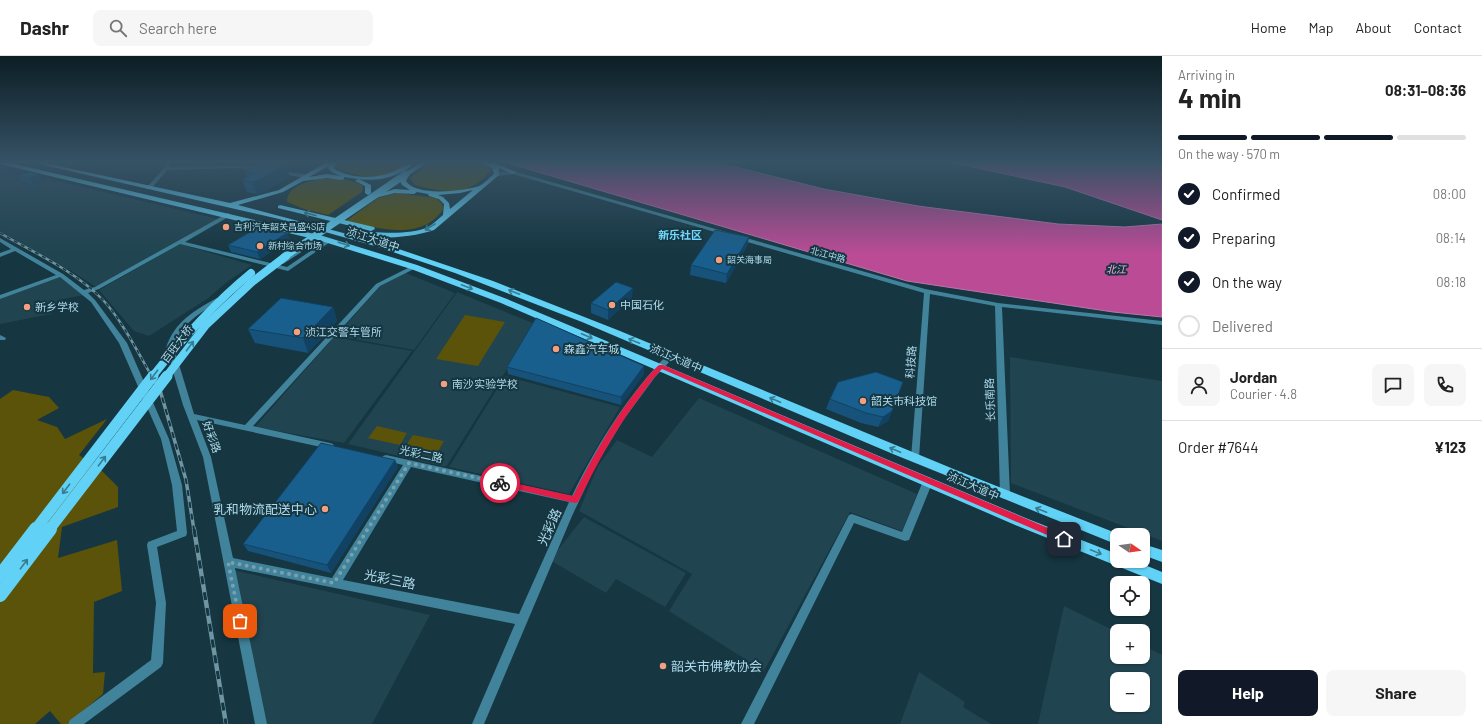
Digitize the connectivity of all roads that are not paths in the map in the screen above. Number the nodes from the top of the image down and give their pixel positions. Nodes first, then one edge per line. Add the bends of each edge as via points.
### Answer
1 (136, 193) edge
2 (172, 193) edge
3 (271, 193) edge
4 (280, 193) edge
5 (378, 193) edge
6 (419, 193) edge
7 (473, 193) edge
8 (586, 193) edge
9 (372, 194) junction
10 (230, 206) junction
11 (280, 207) junction
12 (213, 211) junction
13 (250, 211) junction
14 (447, 211) junction
15 (228, 214) junction
16 (238, 217) junction
17 (293, 221) junction
18 (342, 233) junction
19 (388, 234) junction
20 (727, 234) edge
21 (735, 237) edge
22 (320, 238) junction
23 (0, 240) edge
24 (330, 240) junction
25 (179, 242) junction
26 (15, 249) junction
27 (0, 255) edge
28 (276, 266) junction
29 (414, 267) junction
30 (61, 275) junction
31 (83, 292) junction
32 (927, 292) junction
33 (0, 297) edge
34 (998, 305) junction
35 (1162, 323) edge
36 (670, 356) junction
37 (661, 367) junction
38 (192, 416) junction
39 (247, 428) junction
40 (340, 448) edge
41 (378, 457) edge
42 (915, 458) junction
43 (409, 463) junction
44 (928, 481) junction
45 (1005, 495) junction
46 (575, 500) junction
47 (1110, 536) edge
48 (1150, 552) edge
49 (1162, 556) edge
50 (1110, 557) edge
51 (228, 562) junction
52 (1137, 568) edge
53 (0, 576) edge
54 (1162, 578) edge
55 (334, 583) junction
56 (0, 595) edge
57 (523, 620) junction
58 (74, 724) edge
59 (260, 724) edge
60 (478, 724) edge
61 (747, 724) edge

1 - 12 main road, 浈江大道中
2 - 10 main road, 浈江大道中
3 - 10 main road
4 - 11 main road via 278,202
5 - 9 main road
6 - 14 main road via 440,198 447,204
7 - 14 main road
8 - 20 street
9 -> 53 main road, 百旺大桥, bridge via 258,268 235,285 201,318 164,362
56 -> 9 main road, 百旺大桥, bridge via 206,325 244,288
10 - 12 main road
10 - 13 main road, 浈江大道中
11 - 17 main road
19 -> 11 main road
12 - 15 main road, 浈江大道中
13 - 16 main road
13 - 17 main road, 浈江大道中
14 -> 19 main road via 428,229
15 - 16 main road, 浈江大道中
15 - 25 street
16 - 22 main road, 浈江大道中
17 - 18 main road, 浈江大道中
18 - 19 main road
36 -> 18 main road, 浈江大道中 via 428,260
21 - 32 street, 北江中路
22 - 24 main road, 浈江大道中
22 - 28 street, 好彩路
23 - 26 street
24 - 28 street via 288,269
24 -> 29 main road, 浈江大道中
25 - 28 street
25 - 31 street via 97,288
26 - 27 street
26 - 30 street
28 - 38 street, 好彩路 via 198,312 177,330 172,338 170,348 177,376
29 -> 37 main road, 浈江大道中 via 504,301
29 - 39 street via 378,286
30 - 31 street
30 - 33 street
31 - 58 street via 123,343 163,433 178,485 182,533 152,545 161,603 158,663
32 - 34 street, 北江中路
32 - 42 street, 科技路
34 - 35 street, 北江中路
34 - 45 street, 长乐南路
36 - 37 street, 光彩路
42 -> 36 main road, 浈江大道中
37 - 44 main road, 浈江大道中
37 - 46 street, 光彩路 via 652,375 621,417 592,464
38 - 39 street
38 - 51 street, 好彩路 via 207,457
39 - 40 street
41 - 43 street, 光彩二路
42 - 45 main road, 浈江大道中
43 - 46 street, 光彩二路
43 - 55 street
44 -> 50 main road, 浈江大道中
44 - 61 street via 905,537 852,518
47 -> 45 main road, 浈江大道中
46 - 57 street, 光彩路
48 - 49 main road
51 - 55 street, 光彩三路
51 - 59 street, 好彩路
52 - 54 main road
55 - 57 street, 光彩三路
57 - 60 street, 光彩路

